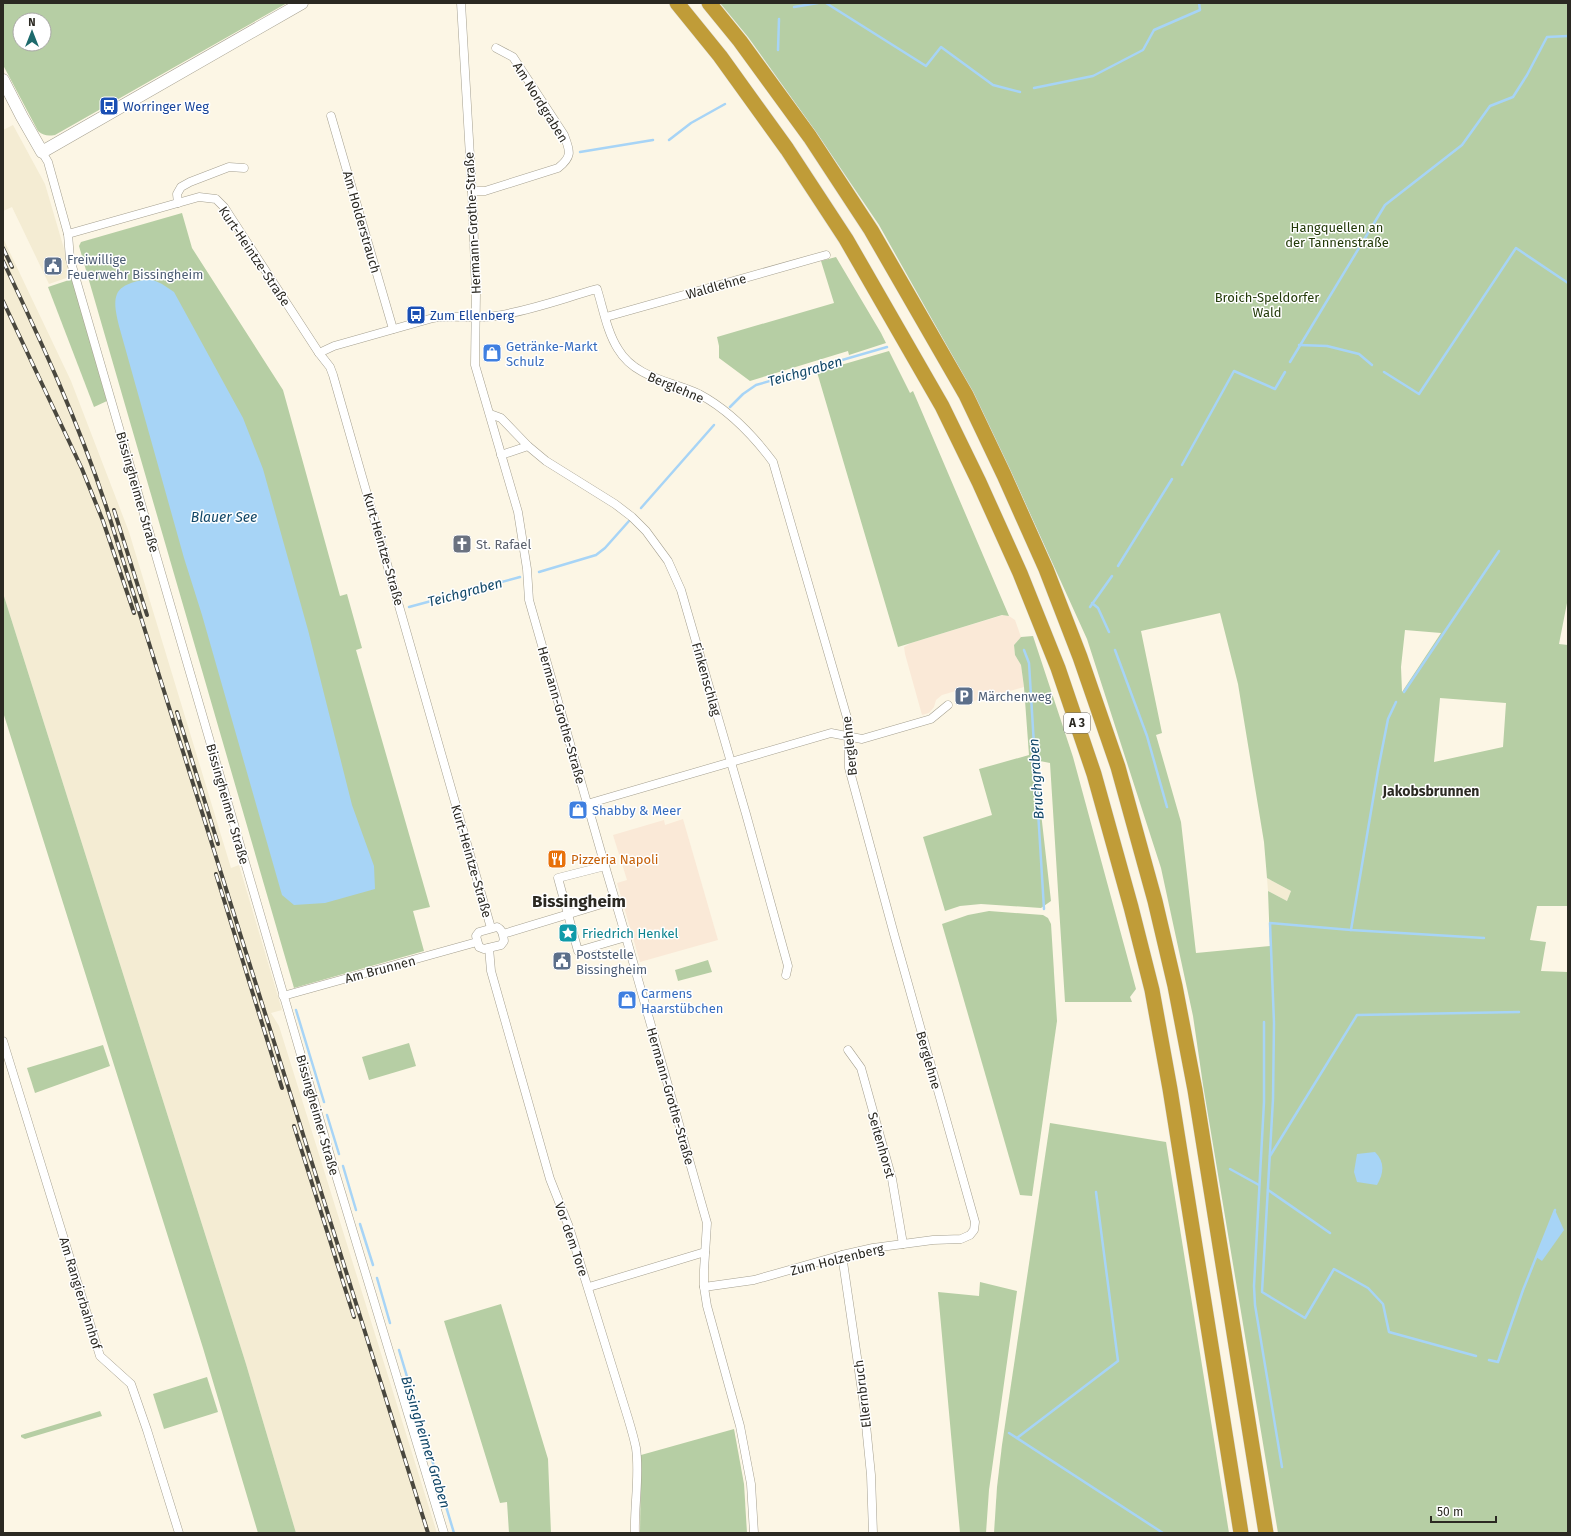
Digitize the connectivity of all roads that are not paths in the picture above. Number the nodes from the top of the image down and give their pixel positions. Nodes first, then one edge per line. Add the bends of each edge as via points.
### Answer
1 (302, 3) edge
2 (461, 3) edge
3 (677, 3) edge
4 (709, 3) edge
5 (496, 48) dead end
6 (3, 80) edge
7 (331, 116) dead end
8 (42, 152) junction
9 (244, 168) dead end
10 (472, 191) junction
11 (178, 203) junction
12 (68, 234) junction
13 (826, 255) dead end
14 (475, 316) junction
15 (606, 317) junction
16 (393, 329) junction
17 (319, 353) junction
18 (490, 414) junction
19 (528, 446) junction
20 (501, 455) junction
21 (948, 705) dead end
22 (849, 737) junction
23 (731, 762) junction
24 (587, 804) junction
25 (605, 866) junction
26 (615, 900) junction
27 (568, 914) junction
28 (491, 928) junction
29 (503, 934) junction
30 (626, 937) junction
31 (477, 942) junction
32 (489, 948) junction
33 (786, 976) dead end
34 (283, 996) junction
35 (3, 1041) edge
36 (848, 1050) dead end
37 (970, 1235) joint
38 (903, 1244) junction
39 (705, 1252) junction
40 (842, 1255) junction
41 (588, 1287) junction
42 (704, 1287) junction
43 (179, 1533) edge
44 (444, 1533) edge
45 (634, 1533) edge
46 (754, 1533) edge
47 (873, 1533) edge
48 (1241, 1533) edge
49 (1266, 1533) edge

1 - 8 street
2 - 10 street, Hermann-Grothe-Straße
3 - 48 highway, A 3 via 720,56 787,149 858,259 952,426 1020,573 1058,668 1094,774 1152,990
4 - 49 highway, A 3 via 810,137 871,230 962,388 1040,555 1080,657 1118,767 1155,901 1175,986 1195,1090
5 - 10 street, Am Nordgraben via 513,57 564,135 569,155 558,168 485,191
6 - 8 street, Bissingheimer Straße
7 - 16 street, Am Holderstrauch
8 - 12 street, Bissingheimer Straße via 48,162
9 - 11 street via 229,167 190,182 181,187 177,194
10 - 14 street, Hermann-Grothe-Straße
11 - 12 street
11 - 17 street, Kurt-Heintze-Straße via 199,197 216,199 224,207
12 - 34 street, Bissingheimer Straße via 70,259
13 - 15 street, Waldlehne
14 - 15 street, Berglehne via 494,316 518,311 597,289
14 - 16 street via 447,316
14 - 18 street, Hermann-Grothe-Straße via 475,365
15 - 22 street, Berglehne via 618,350 627,361 646,375 699,394 727,412 757,440 772,462 848,721
16 - 17 street via 334,346
17 - 28 street, Kurt-Heintze-Straße via 334,375
18 - 19 street, Finkenschlag via 501,418
18 - 20 street, Hermann-Grothe-Straße
19 - 20 street
19 - 23 street, Finkenschlag via 546,461 632,517 668,561 681,590
20 - 24 street, Hermann-Grothe-Straße via 518,512 529,600
21 - 22 street via 931,719 862,739
22 - 23 street via 831,733
22 - 37 street, Berglehne via 849,768 975,1222
23 - 24 street
23 - 33 street, Finkenschlag via 788,966
24 - 25 street, Hermann-Grothe-Straße
25 - 26 street, Hermann-Grothe-Straße
25 - 27 street via 558,878
26 - 27 street
26 - 30 street, Hermann-Grothe-Straße
27 - 29 street
27 - 30 street via 578,950
28 - 29 street via 502,929
28 - 31 street via 479,932 476,936
29 - 32 street via 504,941 501,945
30 - 39 street, Hermann-Grothe-Straße via 707,1222
31 - 32 street via 479,947
31 - 34 street, Am Brunnen
32 - 41 street, Vor dem Tore via 491,971 550,1179 570,1227
34 - 44 street, Bissingheimer Straße
35 - 43 street, Am Rangierbahnhof via 100,1356 131,1384
36 - 38 street, Seitenhorst via 861,1068 892,1179
37 - 38 street, Zum Holzenberg via 960,1239
38 - 40 street, Zum Holzenberg
39 - 41 street
39 - 42 street, Hermann-Grothe-Straße
40 - 42 street, Zum Holzenberg via 754,1280
40 - 47 street, Ellernbruch via 864,1405 871,1475
41 - 45 street, Vor dem Tore via 636,1448
42 - 46 street, Hermann-Grothe-Straße via 740,1426 751,1484

